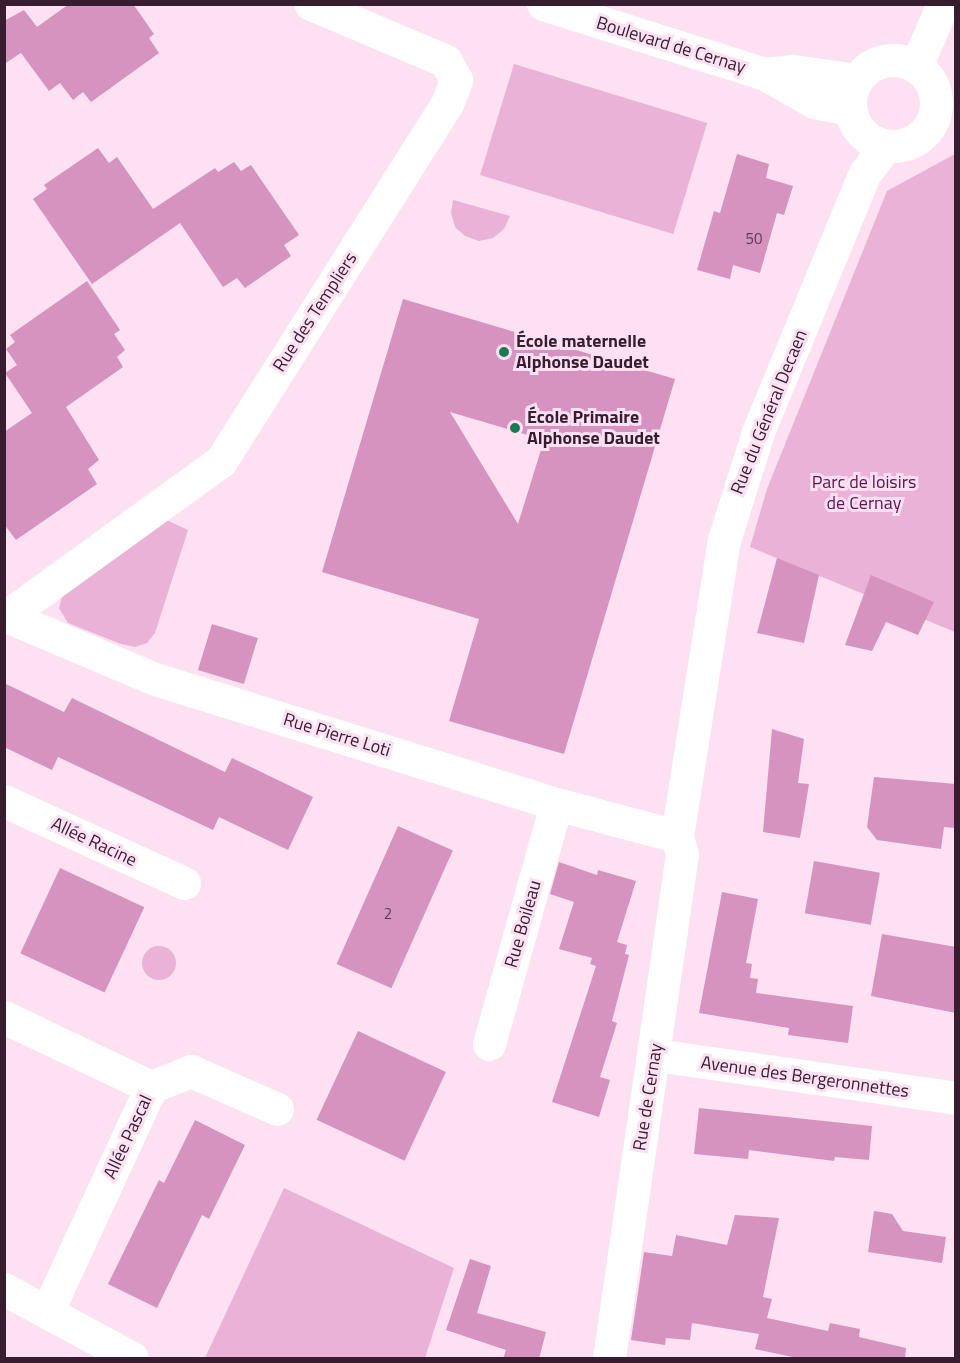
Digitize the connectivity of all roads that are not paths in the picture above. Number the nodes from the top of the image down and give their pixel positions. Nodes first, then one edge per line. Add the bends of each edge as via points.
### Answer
1 (311, 4) edge
2 (543, 4) edge
3 (943, 4) edge
4 (916, 66) junction
5 (853, 95) junction
6 (946, 101) edge
7 (941, 132) edge
8 (886, 146) junction
9 (5, 617) edge
10 (4, 801) edge
11 (556, 804) junction
12 (677, 836) junction
13 (184, 883) dead end
14 (4, 1017) edge
15 (489, 1044) dead end
16 (655, 1055) junction
17 (151, 1087) junction
18 (956, 1098) edge
19 (277, 1109) dead end
20 (4, 1289) edge
21 (47, 1312) junction
22 (132, 1359) edge
23 (609, 1359) edge

1 - 9 street, Rue des Templiers via 446,61 456,80 447,104 220,461
2 - 5 street, Boulevard de Cernay via 765,74 794,70
3 - 4 street
4 - 5 street via 886,60 863,72
4 - 6 street
5 - 8 street via 858,130
6 - 7 street via 936,110
7 - 8 street via 908,144
8 - 12 street, Rue du Général Decaen via 865,173 737,488 713,599 707,659
9 - 11 street, Rue Pierre Loti via 155,679
10 - 13 street, Allée Racine
11 - 12 street, Rue Pierre Loti
11 - 15 street, Rue Boileau
12 - 16 street, Rue de Cernay via 682,854
14 - 17 street
16 - 18 street, Avenue des Bergeronnettes
16 - 23 street, Rue de Cernay
17 - 19 street, Allée Pascal via 191,1071
17 - 21 street, Allée Pascal
20 - 21 street
21 - 22 street

